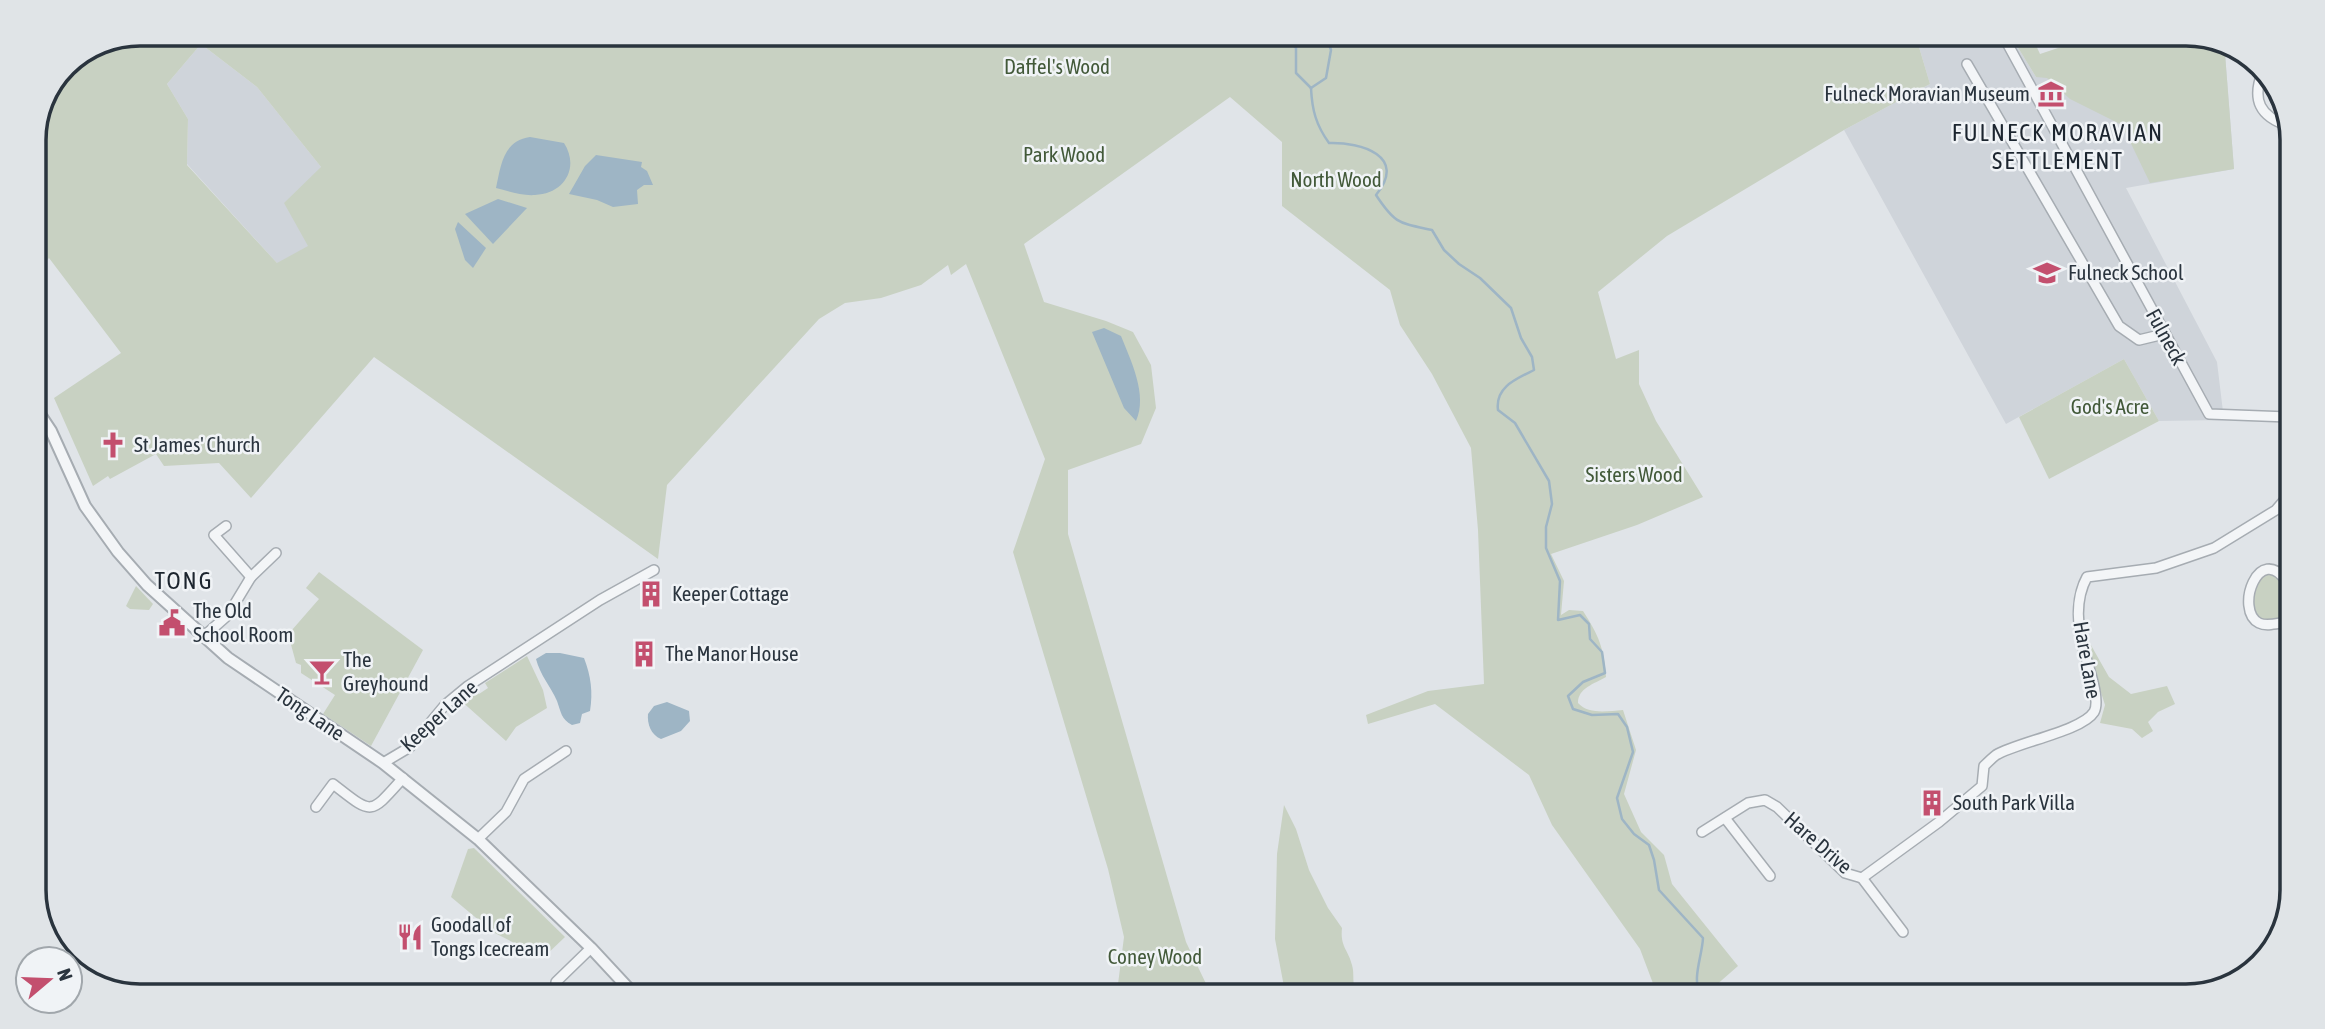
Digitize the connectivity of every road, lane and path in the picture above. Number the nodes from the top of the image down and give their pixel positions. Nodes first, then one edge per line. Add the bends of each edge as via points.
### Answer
1 (2009, 45) edge
2 (1967, 64) dead end
3 (2260, 82) edge
4 (2278, 122) edge
5 (2164, 334) junction
6 (2279, 417) edge
7 (46, 424) edge
8 (2279, 506) edge
9 (226, 526) dead end
10 (276, 553) dead end
11 (654, 570) dead end
12 (2280, 575) edge
13 (251, 577) junction
14 (2280, 623) edge
15 (203, 637) junction
16 (566, 751) dead end
17 (383, 763) junction
18 (403, 778) junction
19 (316, 807) dead end
20 (1725, 817) junction
21 (1702, 832) dead end
22 (478, 839) junction
23 (1770, 876) dead end
24 (1862, 878) junction
25 (1903, 932) dead end
26 (591, 948) junction
27 (556, 984) edge
28 (624, 984) edge

1 - 5 street, Fulneck
2 - 5 street via 2119,326 2139,340
3 - 4 street via 2257,94 2263,110
5 - 6 street, Fulneck via 2209,414
7 - 15 street, Tong Lane via 96,522 142,580
8 - 24 street, Hare Lane via 2214,548 2156,568 2087,577 2078,617 2095,711 2077,724 1995,756 1984,766 1982,786
9 - 13 street via 214,535
10 - 13 street
11 - 17 street, Keeper Lane via 468,686 445,705 410,747
12 - 14 street via 2266,570 2255,576 2250,589 2255,621
13 - 15 street via 228,615
15 - 17 street, Tong Lane
16 - 22 street via 524,779 506,812
17 - 18 street, Tong Lane
18 - 19 street via 372,808 362,807 333,784
18 - 22 street, Tong Lane
20 - 21 street, Hare Drive
20 - 23 street
20 - 24 street, Hare Drive via 1748,803 1765,800 1845,873
22 - 26 street, Tong Lane
24 - 25 street
26 - 27 street
26 - 28 street, Tong Lane

